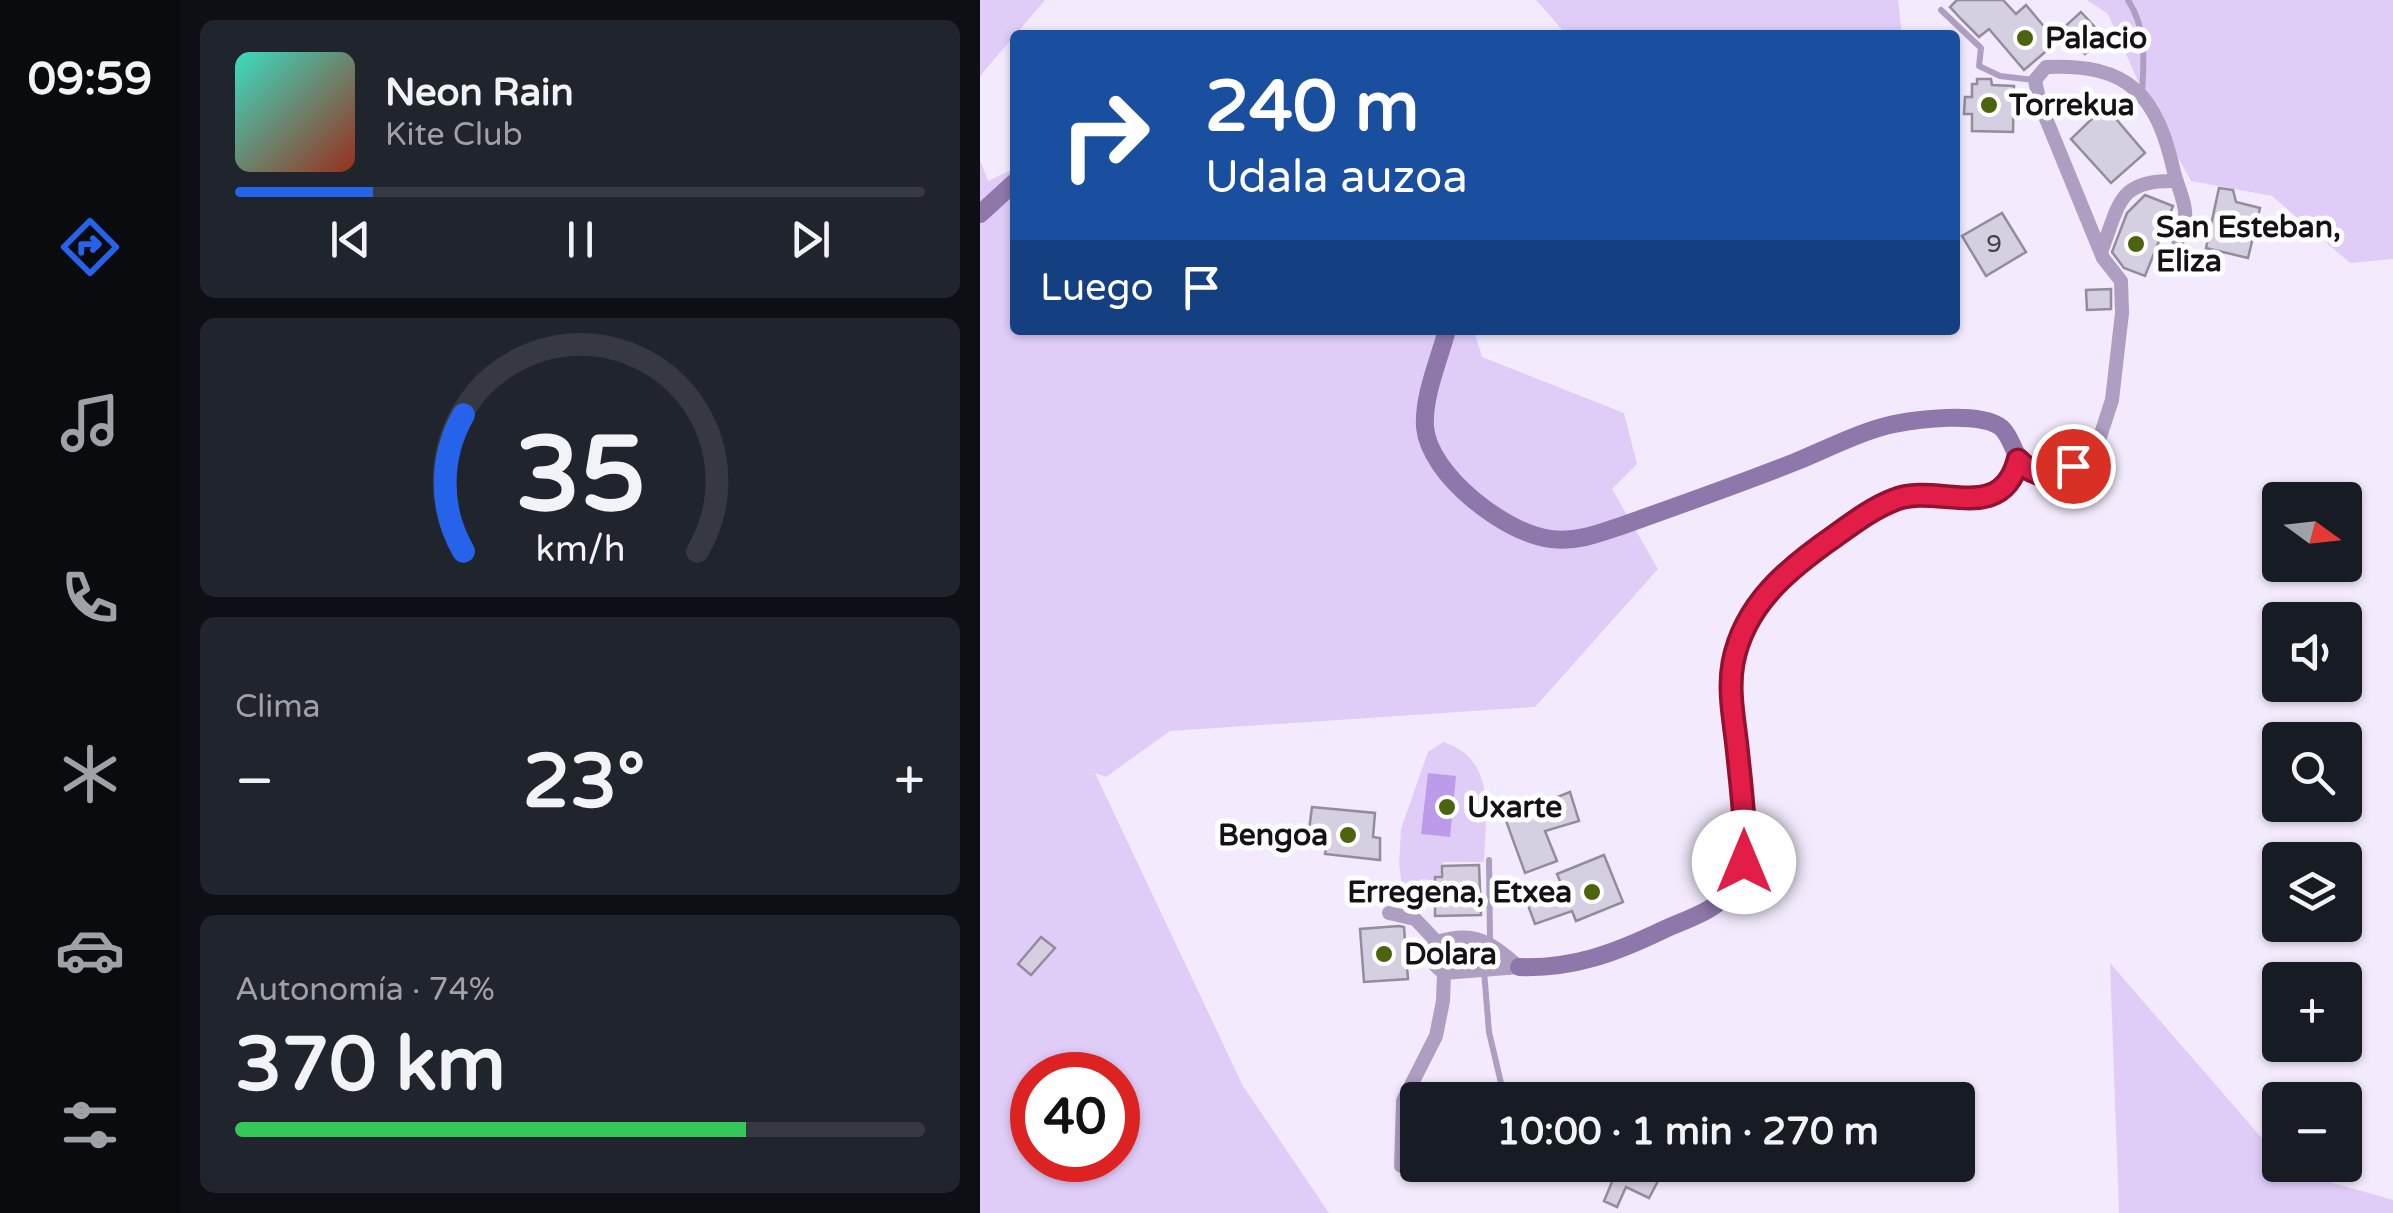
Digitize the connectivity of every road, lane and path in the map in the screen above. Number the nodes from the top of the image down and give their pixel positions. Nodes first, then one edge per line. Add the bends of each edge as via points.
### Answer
1 (2128, 0) edge
2 (1940, 10) dead end
3 (2035, 80) junction
4 (2142, 96) junction
5 (2177, 181) junction
6 (1010, 187) edge
7 (980, 214) edge
8 (2178, 240) dead end
9 (2101, 252) junction
10 (1446, 335) edge
11 (2018, 460) junction
12 (1489, 860) dead end
13 (1389, 913) dead end
14 (1438, 942) junction
15 (1490, 942) junction
16 (1519, 967) junction
17 (1484, 970) junction
18 (1444, 973) junction
19 (1413, 1082) edge
20 (1501, 1082) edge

1 - 4 lane via 2144,47
2 - 3 lane via 1981,48 1980,66
3 - 4 street via 2046,68 2086,68 2119,78
3 - 9 street
4 - 5 street via 2163,127
5 - 8 street via 2186,216
5 - 9 street via 2132,188
6 - 7 street
9 - 11 street via 2123,292 2117,376 2103,433 2082,459 2057,475 2036,474
10 - 11 street via 1425,414 1437,460 1492,516 1518,532 1550,539 1580,540 1892,424 1973,419 1999,426
11 - 16 street via 2002,490 1980,498 1897,498 1880,507 1782,575 1756,608 1733,664 1744,862 1718,904 1576,965
12 - 15 lane
13 - 14 street via 1415,920
14 - 15 street
14 - 18 street via 1431,958
15 - 16 street
16 - 17 street
17 - 18 street
17 - 20 lane
18 - 19 street via 1436,1036

